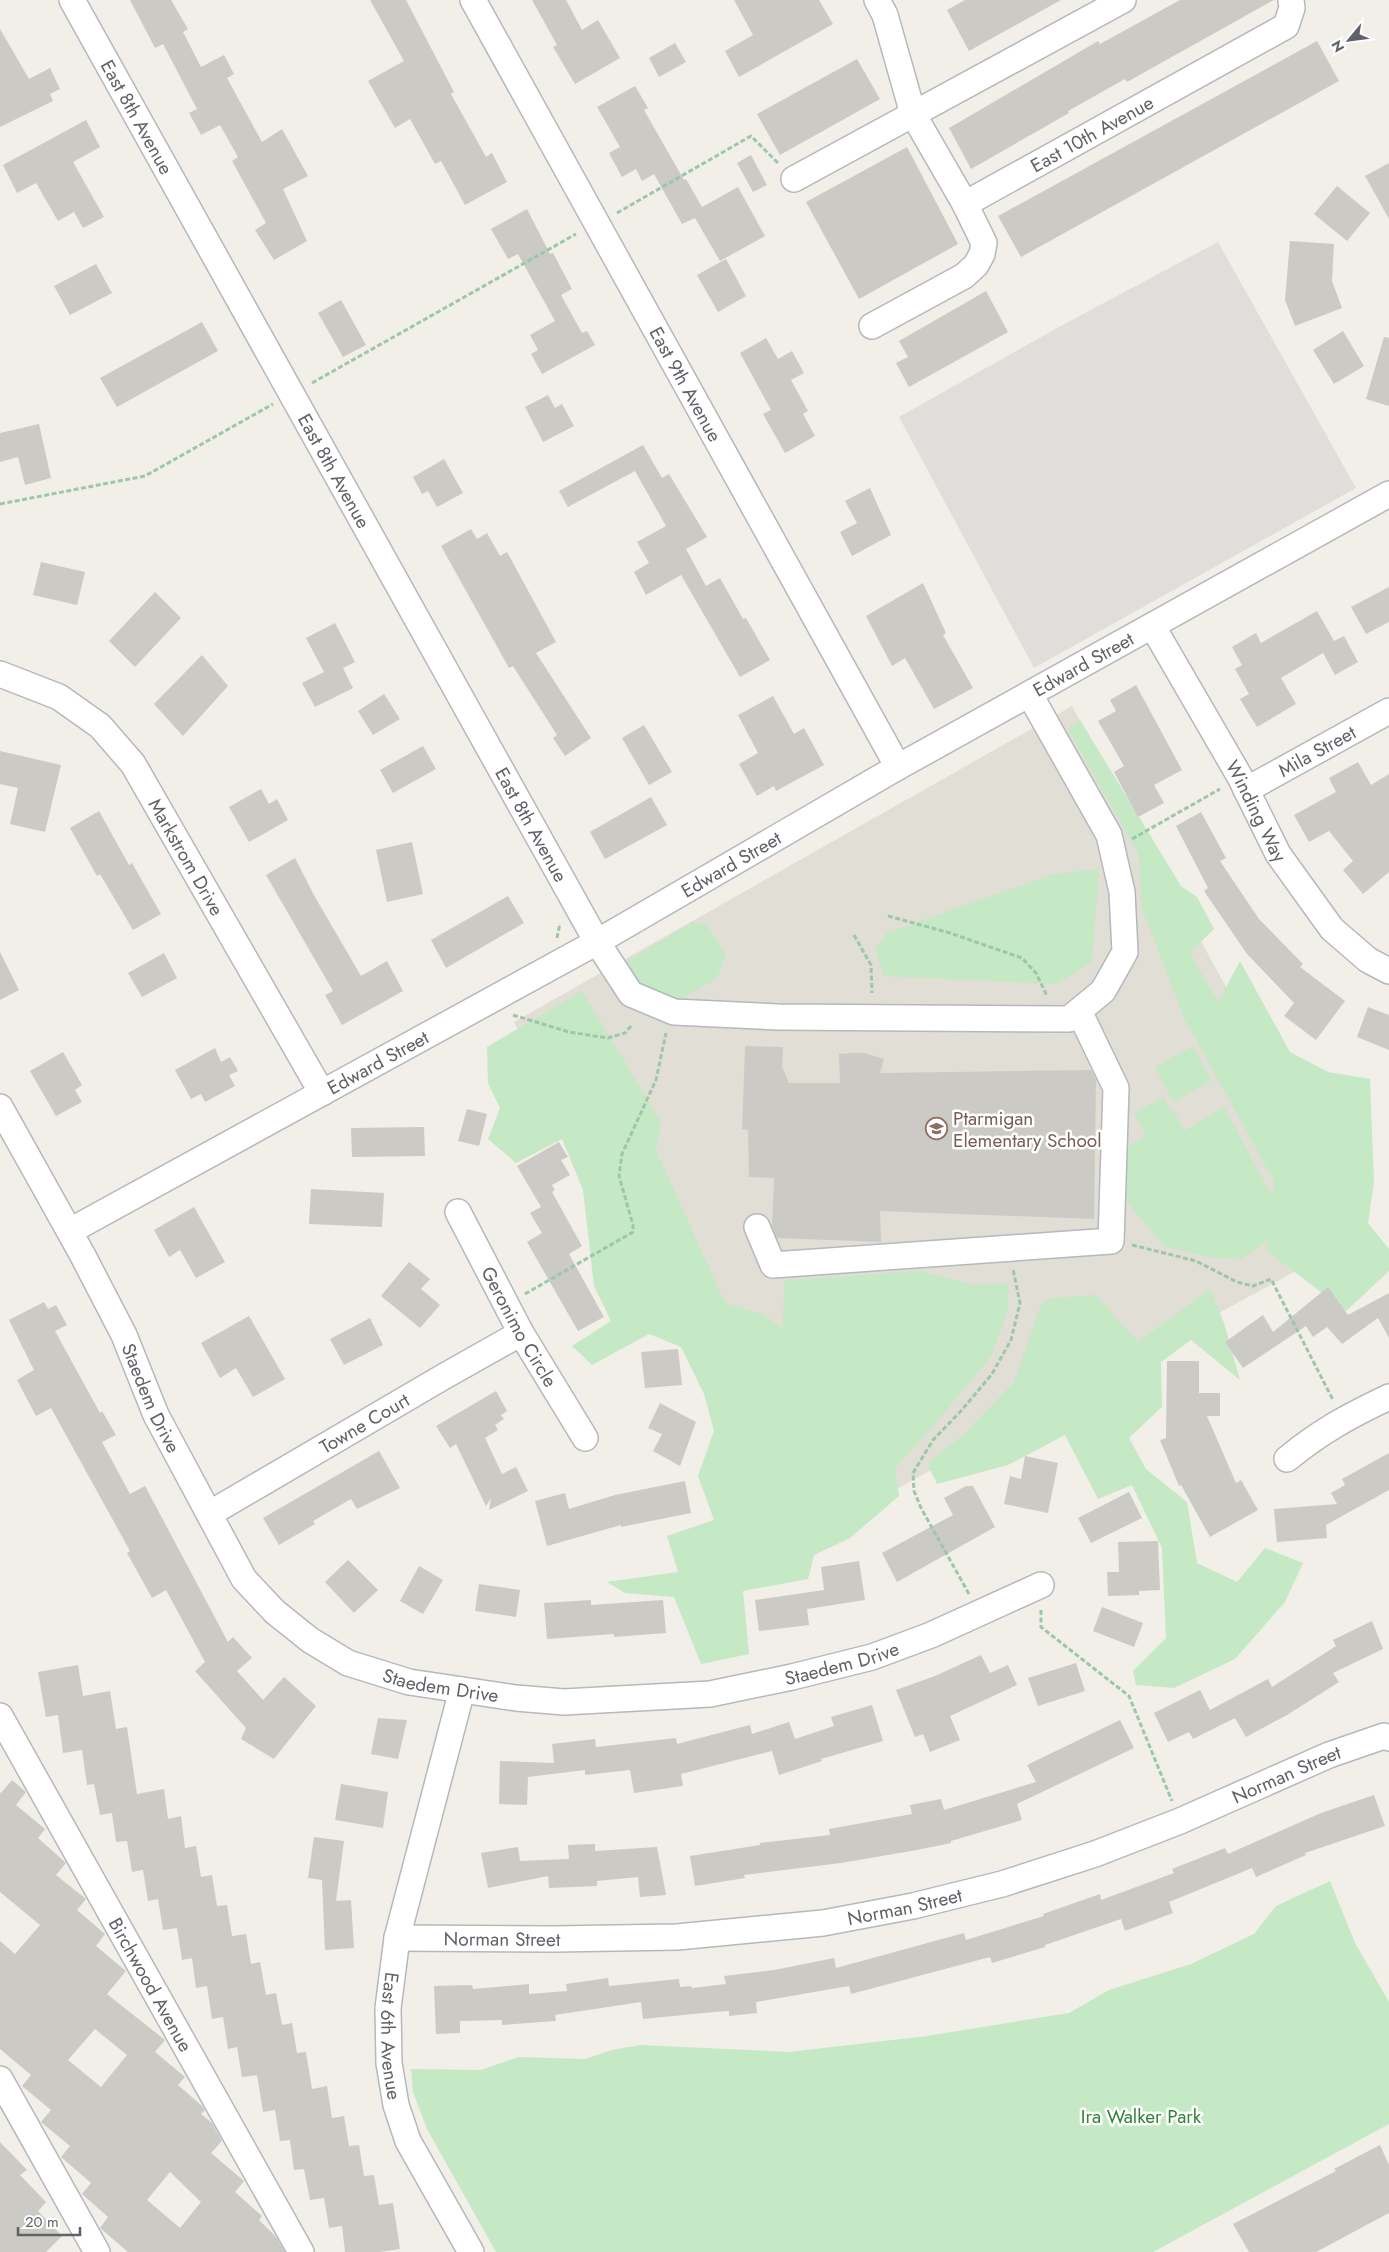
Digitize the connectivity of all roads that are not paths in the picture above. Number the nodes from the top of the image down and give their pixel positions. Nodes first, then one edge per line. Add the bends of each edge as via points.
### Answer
1 (72, 0) edge
2 (473, 0) edge
3 (877, 0) edge
4 (1123, 0) edge
5 (1291, 0) edge
6 (913, 114) junction
7 (794, 179) road end
8 (965, 204) junction
9 (872, 326) dead end
10 (1389, 494) edge
11 (1153, 627) junction
12 (0, 674) edge
13 (1030, 695) junction
14 (1389, 711) edge
15 (898, 767) junction
16 (1243, 784) junction
17 (597, 942) junction
18 (1389, 971) edge
19 (1079, 1011) junction
20 (322, 1093) junction
21 (0, 1107) edge
22 (458, 1212) dead end
23 (757, 1227) dead end
24 (70, 1231) junction
25 (521, 1333) junction
26 (1389, 1397) edge
27 (585, 1438) dead end
28 (1286, 1459) dead end
29 (209, 1514) junction
30 (1041, 1585) road end
31 (462, 1690) junction
32 (0, 1716) edge
33 (1387, 1737) edge
34 (397, 1938) junction
35 (0, 2079) edge
36 (97, 2252) edge
37 (301, 2252) edge
38 (471, 2252) edge

1 - 17 street, East 8th Avenue
2 - 15 street, East 9th Avenue
3 - 6 street via 885,15
4 - 6 street
5 - 8 street, East 10th Avenue via 1286,26
6 - 7 street
6 - 8 street
8 - 9 street via 984,243 976,265 964,276
10 - 11 street, Edward Street
11 - 13 street, Edward Street
11 - 16 street, Winding Way
12 - 20 street, Markstrom Drive via 59,697 100,726 133,764
13 - 15 street, Edward Street
13 - 19 street via 1109,835 1122,892 1125,952 1103,991
14 - 16 street, Mila Street
15 - 17 street, Edward Street
16 - 18 street, Winding Way via 1278,854 1332,928 1368,960
17 - 19 street, East 8th Avenue via 631,994 670,1010 778,1017 1069,1019
17 - 20 street, Edward Street
19 - 23 street via 1116,1088 1112,1241 773,1265
20 - 24 street, Edward Street
21 - 24 street
22 - 25 street, Geronimo Circle
24 - 29 street, Staedem Drive via 124,1335 156,1415
25 - 27 street, Geronimo Circle
25 - 29 street, Towne Court
26 - 28 street via 1343,1419
29 - 31 street, Staedem Drive via 244,1579 275,1612 310,1640 348,1663 408,1682
30 - 31 street, Staedem Drive via 931,1635 872,1657 710,1694 564,1702
31 - 34 street, East 6th Avenue
32 - 37 street, Birchwood Avenue
33 - 34 street, Norman Street via 1329,1755 1180,1821 1095,1854 1002,1884 913,1906 823,1923 676,1937
34 - 38 street, East 6th Avenue via 388,2008 389,2063 396,2105 408,2141
35 - 36 street

